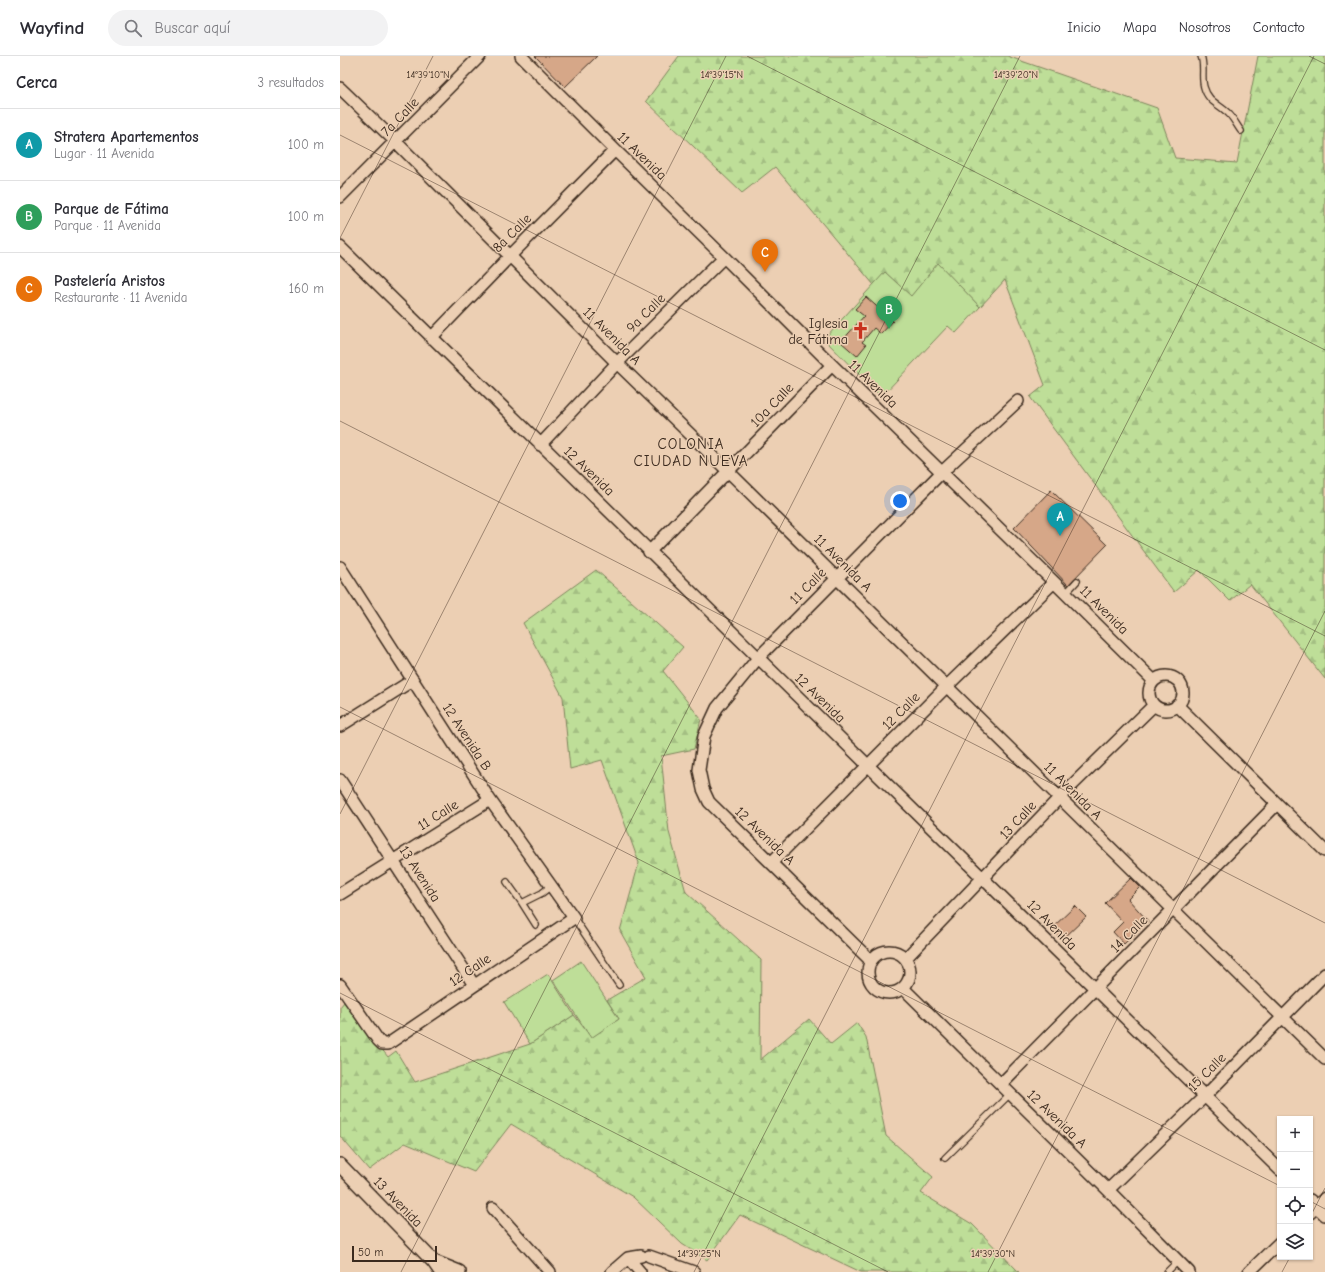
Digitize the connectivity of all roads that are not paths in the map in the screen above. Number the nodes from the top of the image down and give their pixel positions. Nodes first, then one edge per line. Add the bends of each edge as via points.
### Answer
1 (480, 56) edge
2 (521, 56) edge
3 (1201, 56) edge
4 (340, 88) edge
5 (1242, 131) dead end
6 (396, 142) junction
7 (615, 150) junction
8 (340, 198) edge
9 (340, 247) edge
10 (510, 256) junction
11 (724, 257) junction
12 (431, 338) junction
13 (618, 363) junction
14 (832, 365) junction
15 (1018, 401) dead end
16 (540, 445) junction
17 (728, 471) junction
18 (942, 472) junction
19 (649, 552) junction
20 (340, 567) edge
21 (837, 578) junction
22 (1077, 581) dead end
23 (1054, 582) junction
24 (1066, 593) junction
25 (758, 658) junction
26 (413, 680) junction
27 (1154, 681) junction
28 (946, 687) junction
29 (1154, 705) junction
30 (1177, 705) junction
31 (717, 708) joint
32 (340, 726) edge
33 (868, 765) junction
34 (340, 780) edge
35 (1059, 798) junction
36 (490, 800) junction
37 (1277, 804) junction
38 (1325, 851) edge
39 (393, 861) junction
40 (771, 863) junction
41 (984, 878) junction
42 (507, 882) dead end
43 (551, 886) junction
44 (340, 894) edge
45 (522, 903) junction
46 (1174, 910) junction
47 (574, 918) junction
48 (536, 925) dead end
49 (906, 958) junction
50 (871, 961) junction
51 (1325, 974) edge
52 (340, 985) edge
53 (474, 985) junction
54 (619, 985) dead end
55 (903, 988) junction
56 (1095, 989) junction
57 (1282, 1017) junction
58 (1325, 1059) edge
59 (1001, 1084) junction
60 (1010, 1094) junction
61 (1205, 1096) junction
62 (944, 1158) dead end
63 (340, 1165) edge
64 (1277, 1167) edge
65 (1108, 1190) junction
66 (1325, 1198) edge
67 (1313, 1205) edge
68 (1313, 1207) edge
69 (493, 1208) dead end
70 (1325, 1215) edge
71 (1277, 1245) edge
72 (628, 1258) junction
73 (1178, 1262) junction
74 (437, 1267) edge
75 (459, 1272) edge
76 (550, 1272) edge
77 (612, 1272) edge
78 (640, 1272) edge
79 (694, 1272) edge
80 (1167, 1272) edge
81 (1189, 1272) edge
82 (1249, 1272) edge

1 - 6 street, 7a Calle
2 - 7 street, 11 Avenida
3 - 5 lane via 1204,63 1204,86 1208,95 1229,114
4 - 6 street, 11 Avenida A
6 - 8 street, 7a Calle
6 - 10 street, 11 Avenida A
7 - 10 street, 8a Calle
7 - 11 street, 11 Avenida
9 - 12 street, 12 Avenida
10 - 12 street, 8a Calle
10 - 13 street, 11 Avenida A
11 - 13 street, 9a Calle
11 - 14 street, 11 Avenida
12 - 16 street, 12 Avenida
13 - 16 street, 9a Calle
13 - 17 street, 11 Avenida A
14 - 17 street, 10a Calle
14 - 18 street, 11 Avenida
15 - 18 street, 11 Calle
16 - 19 street, 12 Avenida
17 - 19 street, 10a Calle
17 - 21 street, 11 Avenida A
18 - 21 street, 11 Calle
18 - 23 street, 11 Avenida
19 - 25 street, 12 Avenida
20 - 26 street, 12 Avenida B
21 - 25 street, 11 Calle
21 - 28 street, 11 Avenida A
22 - 24 lane
23 - 24 street, 11 Avenida
23 - 28 street, 12 Calle
24 - 27 street, 11 Avenida
25 - 31 street, 11 Calle
25 - 33 street, 12 Avenida
26 - 32 street
26 - 36 street, 12 Avenida B
27 - 29 street via 1149,690
27 - 30 street via 1169,676 1178,681 1183,691 1181,701
28 - 33 street, 12 Calle
28 - 35 street, 11 Avenida A
29 - 30 street via 1168,710
29 - 35 street, 13 Calle
30 - 37 street
31 - 40 street, 12 Avenida A via 704,736 700,770 703,789 709,802
33 - 40 street, 12 Calle
33 - 41 street, 12 Avenida
34 - 39 street, 13 Avenida
35 - 41 street, 13 Calle
35 - 46 street, 11 Avenida A
36 - 39 street, 11 Calle
36 - 43 street, 12 Avenida B
37 - 38 street
37 - 46 street, 14 Calle
39 - 44 street, 11 Calle
39 - 53 street, 13 Avenida
40 - 50 street, 12 Avenida A
41 - 49 street, 13 Calle
41 - 56 street, 12 Avenida
42 - 45 lane
43 - 45 lane
43 - 47 street, 12 Avenida B
45 - 48 lane
46 - 56 street, 14 Calle
46 - 57 street, 11 Avenida A
47 - 53 street, 12 Calle
47 - 54 lane
49 - 50 street via 888,950 881,952
49 - 55 street via 910,966 910,975
50 - 55 street via 868,974 873,986 891,993
51 - 57 street, 15 Calle
52 - 53 street, 12 Calle via 382,1044 388,1044
55 - 59 street, 12 Avenida A
56 - 59 street, 14 Calle
56 - 61 street, 12 Avenida
57 - 58 street, 11 Avenida A
57 - 61 street, 15 Calle
59 - 60 street, 12 Avenida A
60 - 62 lane
60 - 65 street, 12 Avenida A
61 - 64 street, 12 Avenida
61 - 65 street, 15 Calle
63 - 74 street, 13 Avenida
65 - 73 street, 12 Avenida A
66 - 67 street
68 - 70 street
69 - 76 street
71 - 82 street
72 - 77 street
72 - 78 street
72 - 79 street via 645,1256
73 - 80 lane
73 - 81 street, 12 Avenida A
74 - 75 street, 13 Avenida

